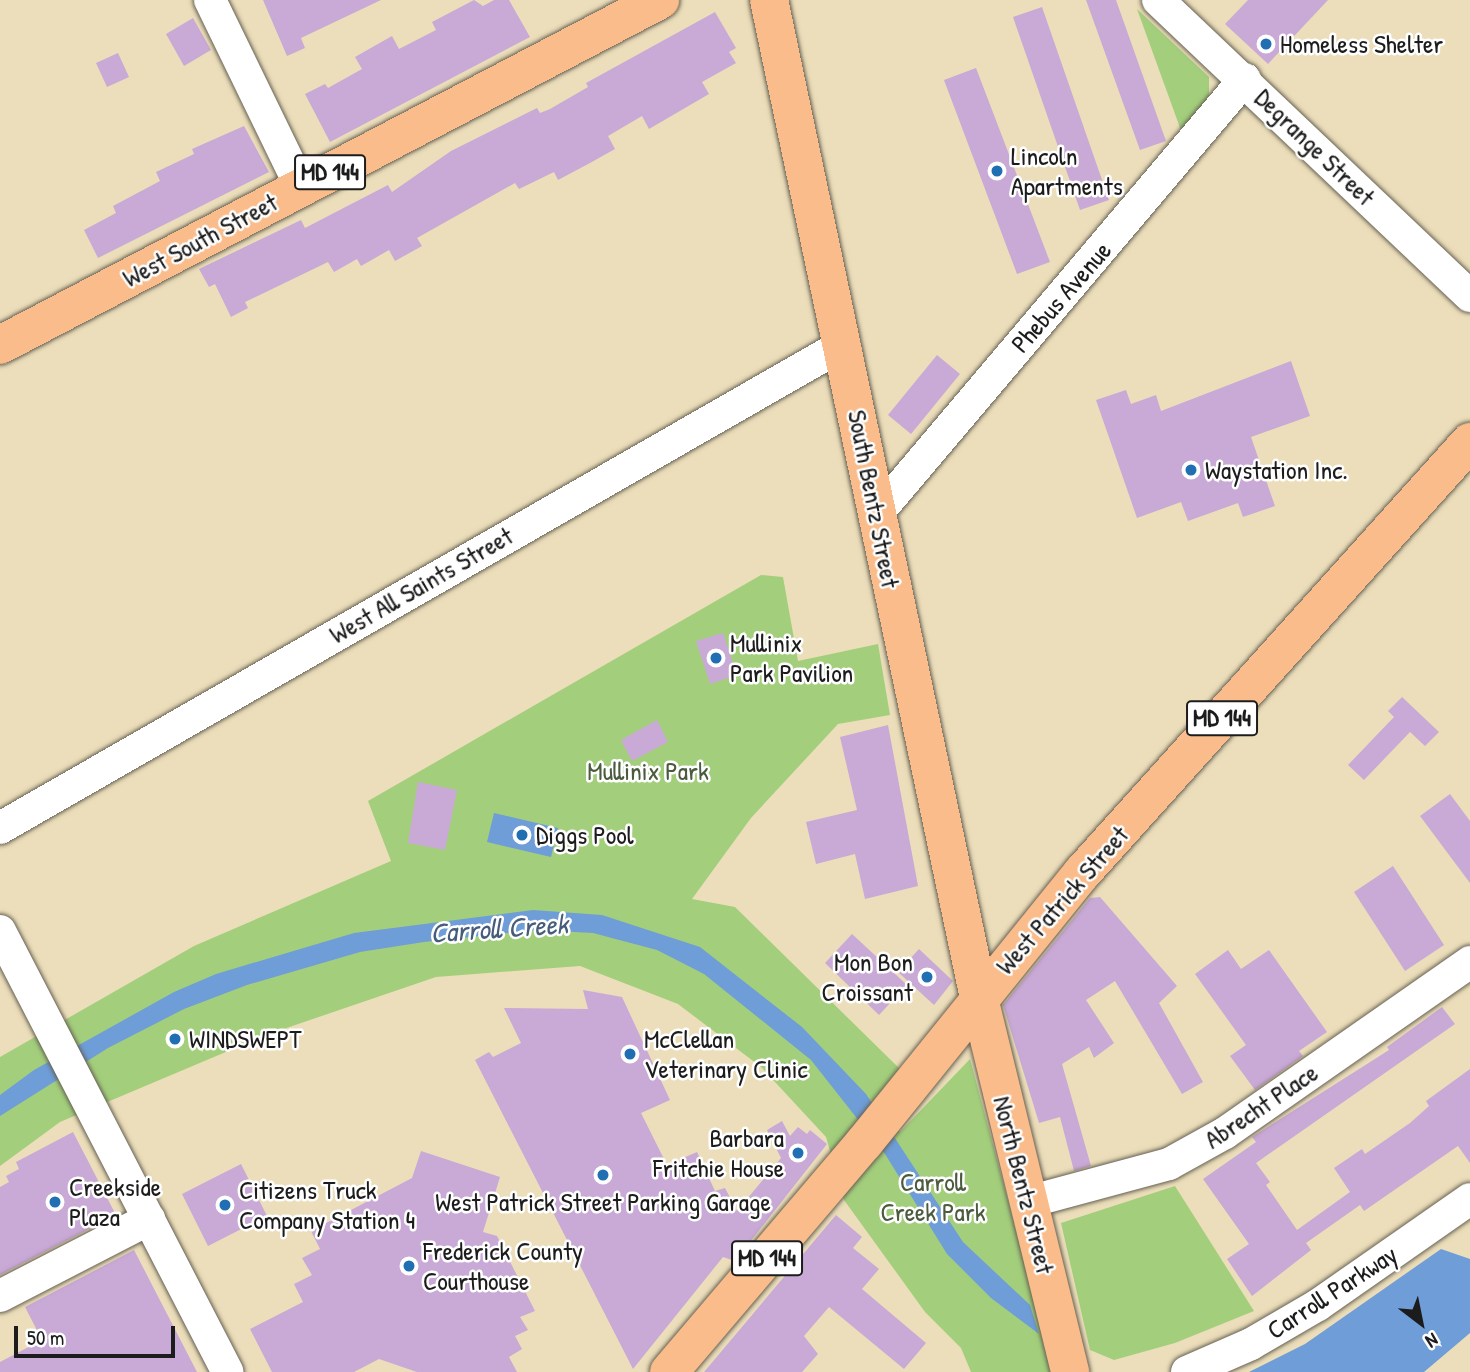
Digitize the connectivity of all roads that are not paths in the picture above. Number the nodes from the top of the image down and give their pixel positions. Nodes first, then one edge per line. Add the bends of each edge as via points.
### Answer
1 (210, 0) edge
2 (660, 0) edge
3 (769, 0) edge
4 (1158, 0) edge
5 (1245, 79) junction
6 (301, 187) junction
7 (1470, 296) edge
8 (844, 344) junction
9 (0, 345) edge
10 (1470, 442) edge
11 (876, 515) junction
12 (0, 828) edge
13 (0, 930) edge
14 (1470, 962) edge
15 (979, 998) junction
16 (1470, 1199) edge
17 (1028, 1202) junction
18 (149, 1219) junction
19 (0, 1296) edge
20 (228, 1372) edge
21 (668, 1372) edge
22 (1070, 1372) edge
23 (1187, 1372) edge

1 - 6 street
2 - 6 main road, West South Street / MD 144
3 - 8 main road, South Bentz Street
4 - 5 street, Degrange Street
5 - 7 street, Degrange Street
5 - 11 street, Phebus Avenue
6 - 9 main road, West South Street / MD 144
8 - 11 main road, South Bentz Street
8 - 12 street, West All Saints Street
10 - 15 main road, West Patrick Street / MD 144 via 1082,873
11 - 15 main road, South Bentz Street
13 - 18 street
14 - 17 street, Abrecht Place via 1225,1133 1169,1164
15 - 17 main road, North Bentz Street
15 - 21 main road, West Patrick Street / MD 144 via 864,1143
16 - 23 street, Carroll Parkway via 1318,1305 1251,1344
17 - 22 main road, North Bentz Street
18 - 19 street
18 - 20 street

